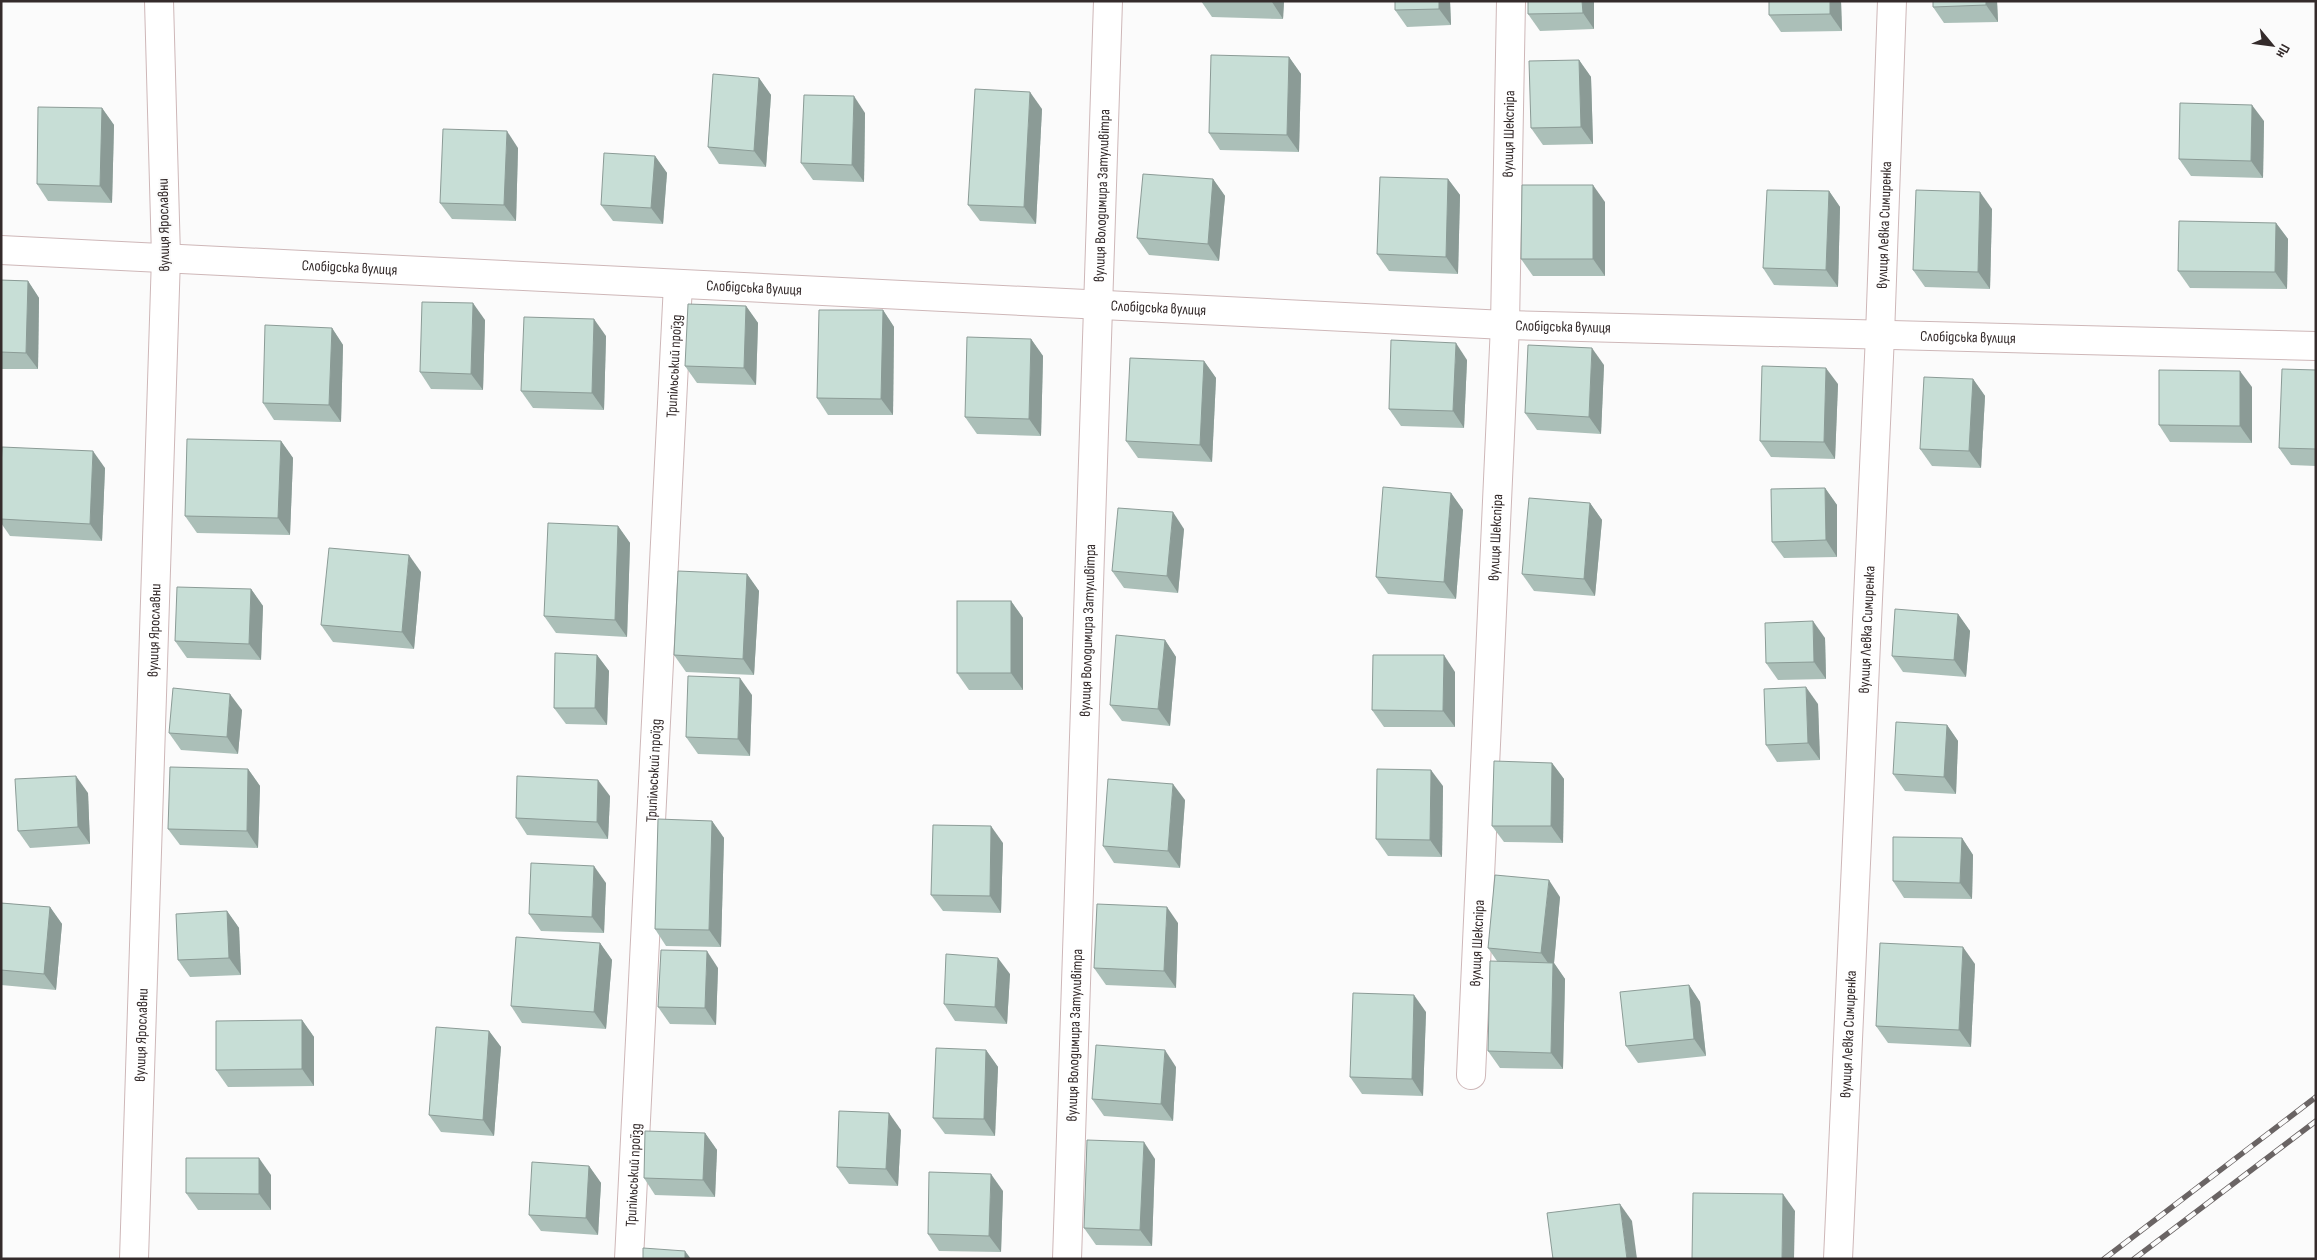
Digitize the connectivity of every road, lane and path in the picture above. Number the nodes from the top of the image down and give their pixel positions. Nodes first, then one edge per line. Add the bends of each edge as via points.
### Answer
1 (158, 1) edge
2 (1108, 1) edge
3 (1511, 1) edge
4 (1892, 1) edge
5 (1, 250) edge
6 (166, 257) junction
7 (678, 284) junction
8 (1097, 304) junction
9 (1505, 325) junction
10 (1880, 335) junction
11 (2316, 346) edge
12 (1471, 1075) dead end
13 (134, 1259) edge
14 (629, 1259) edge
15 (1067, 1259) edge
16 (1838, 1259) edge

1 - 6 street, вулиця Ярославни
2 - 8 street, вулиця Володимира Затуливітра
3 - 9 street, вулиця Шекспіра
4 - 10 street, вулиця Левка Симиренка
5 - 6 street, Слобідська вулиця
6 - 7 street, Слобідська вулиця
6 - 13 street, вулиця Ярославни
7 - 8 street, Слобідська вулиця
7 - 14 street, Трипільський проїзд
8 - 9 street, Слобідська вулиця
8 - 15 street, вулиця Володимира Затуливітра
9 - 10 street, Слобідська вулиця
9 - 12 street, вулиця Шекспіра
10 - 11 street, Слобідська вулиця
10 - 16 street, вулиця Левка Симиренка

